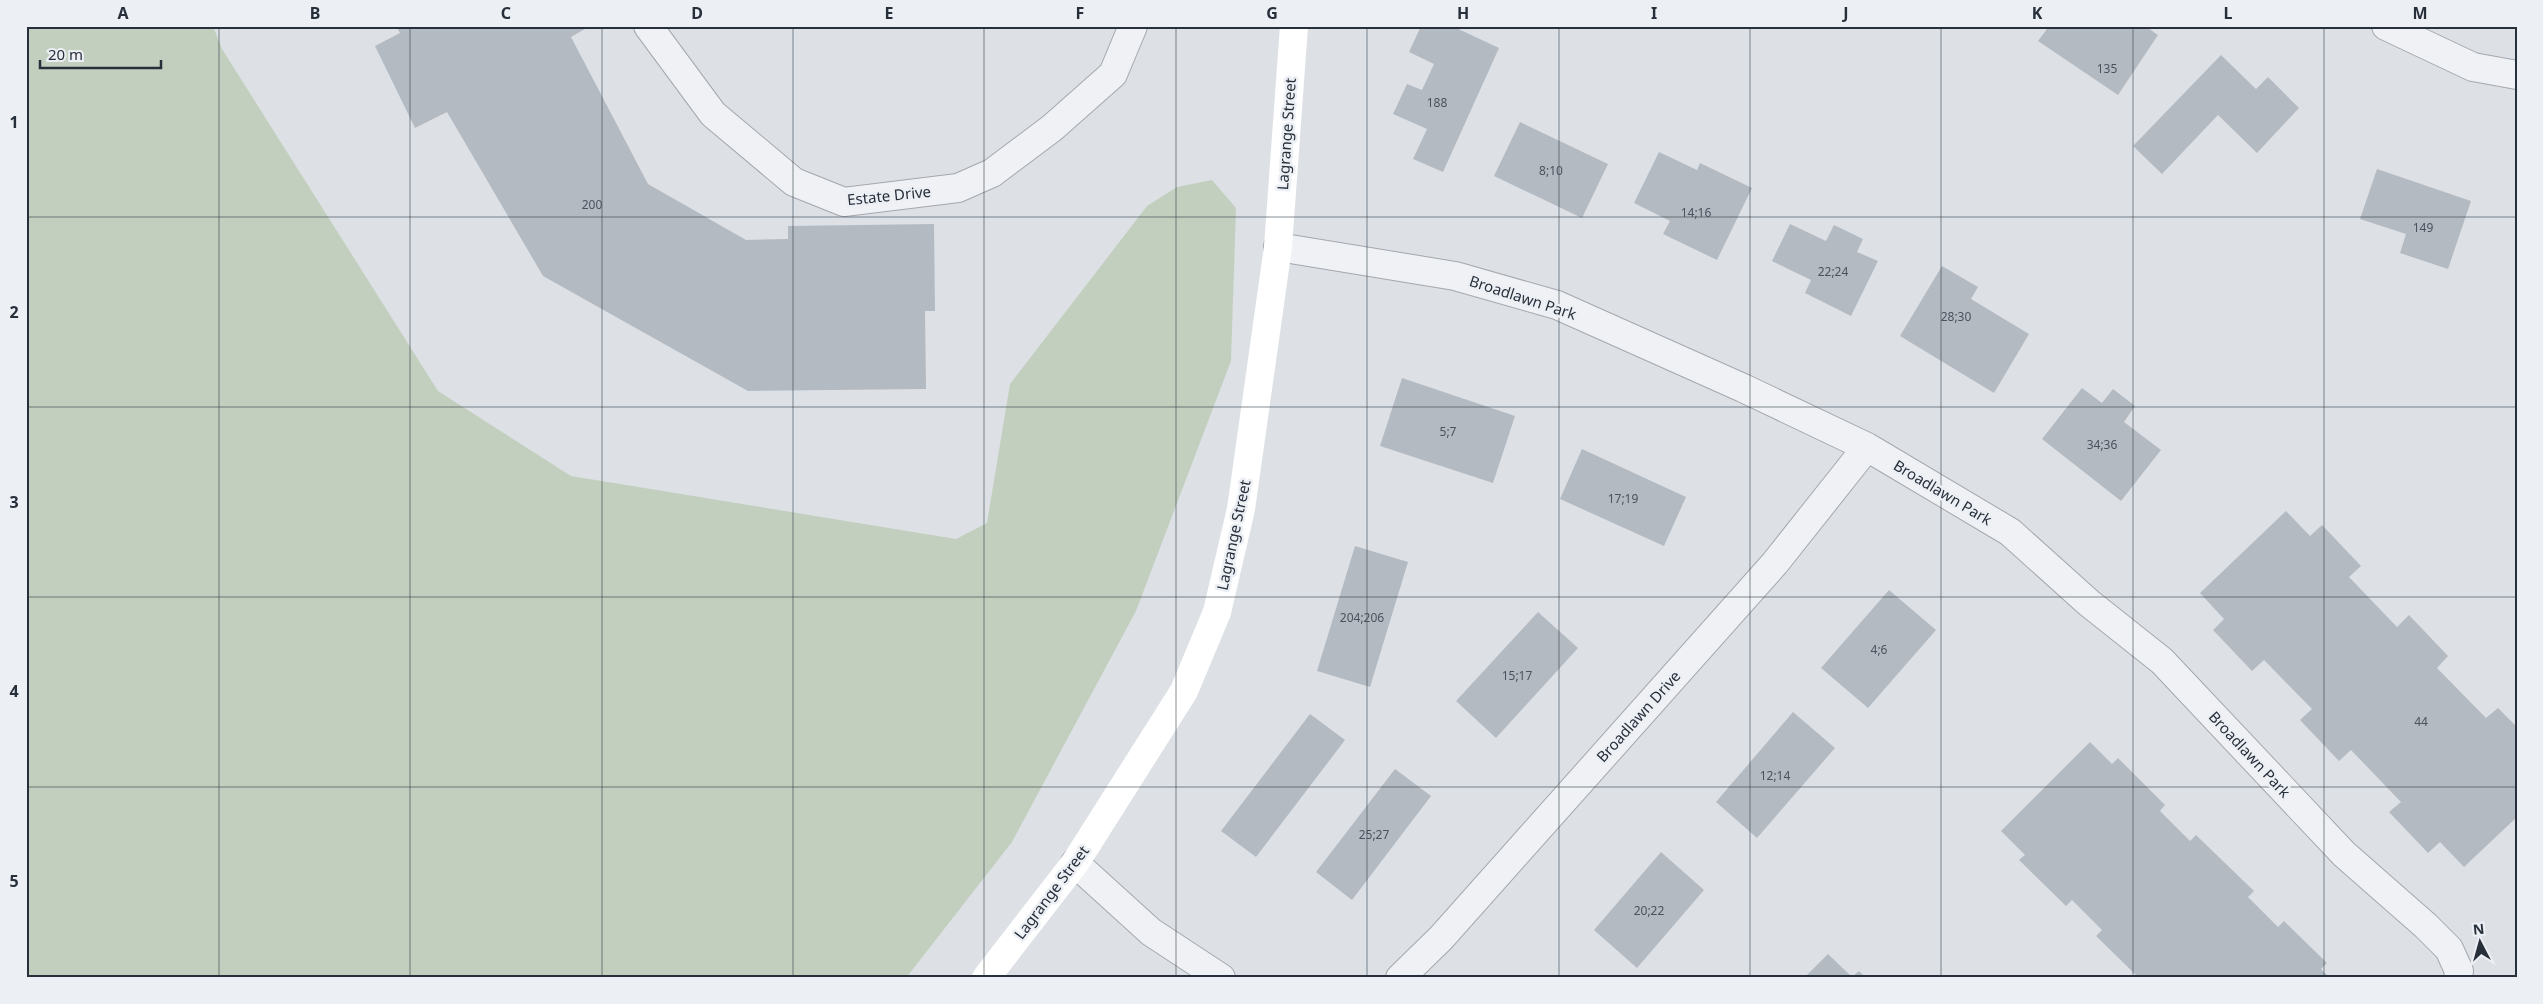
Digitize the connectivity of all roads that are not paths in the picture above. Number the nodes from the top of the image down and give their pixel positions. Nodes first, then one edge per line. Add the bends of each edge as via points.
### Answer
1 (648, 26) edge
2 (1132, 26) edge
3 (1294, 26) edge
4 (2386, 26) edge
5 (2517, 75) edge
6 (1278, 247) junction
7 (1867, 447) junction
8 (1075, 863) junction
9 (986, 978) edge
10 (1221, 978) edge
11 (1400, 978) edge
12 (2458, 978) edge

1 - 2 street, Estate Drive via 713,114 794,182 844,202 958,188 992,173 1052,128 1113,74
3 - 6 main road, Lagrange Street
4 - 5 street via 2473,67
6 - 7 street, Broadlawn Park via 1454,276 1557,305
6 - 8 main road, Lagrange Street via 1241,508 1217,612 1184,691
7 - 11 street, Broadlawn Drive via 1775,563 1440,938
7 - 12 street, Broadlawn Park via 2010,532 2089,603 2162,661 2344,854 2449,949 2459,971
8 - 9 main road, Lagrange Street
8 - 10 street via 1151,932

